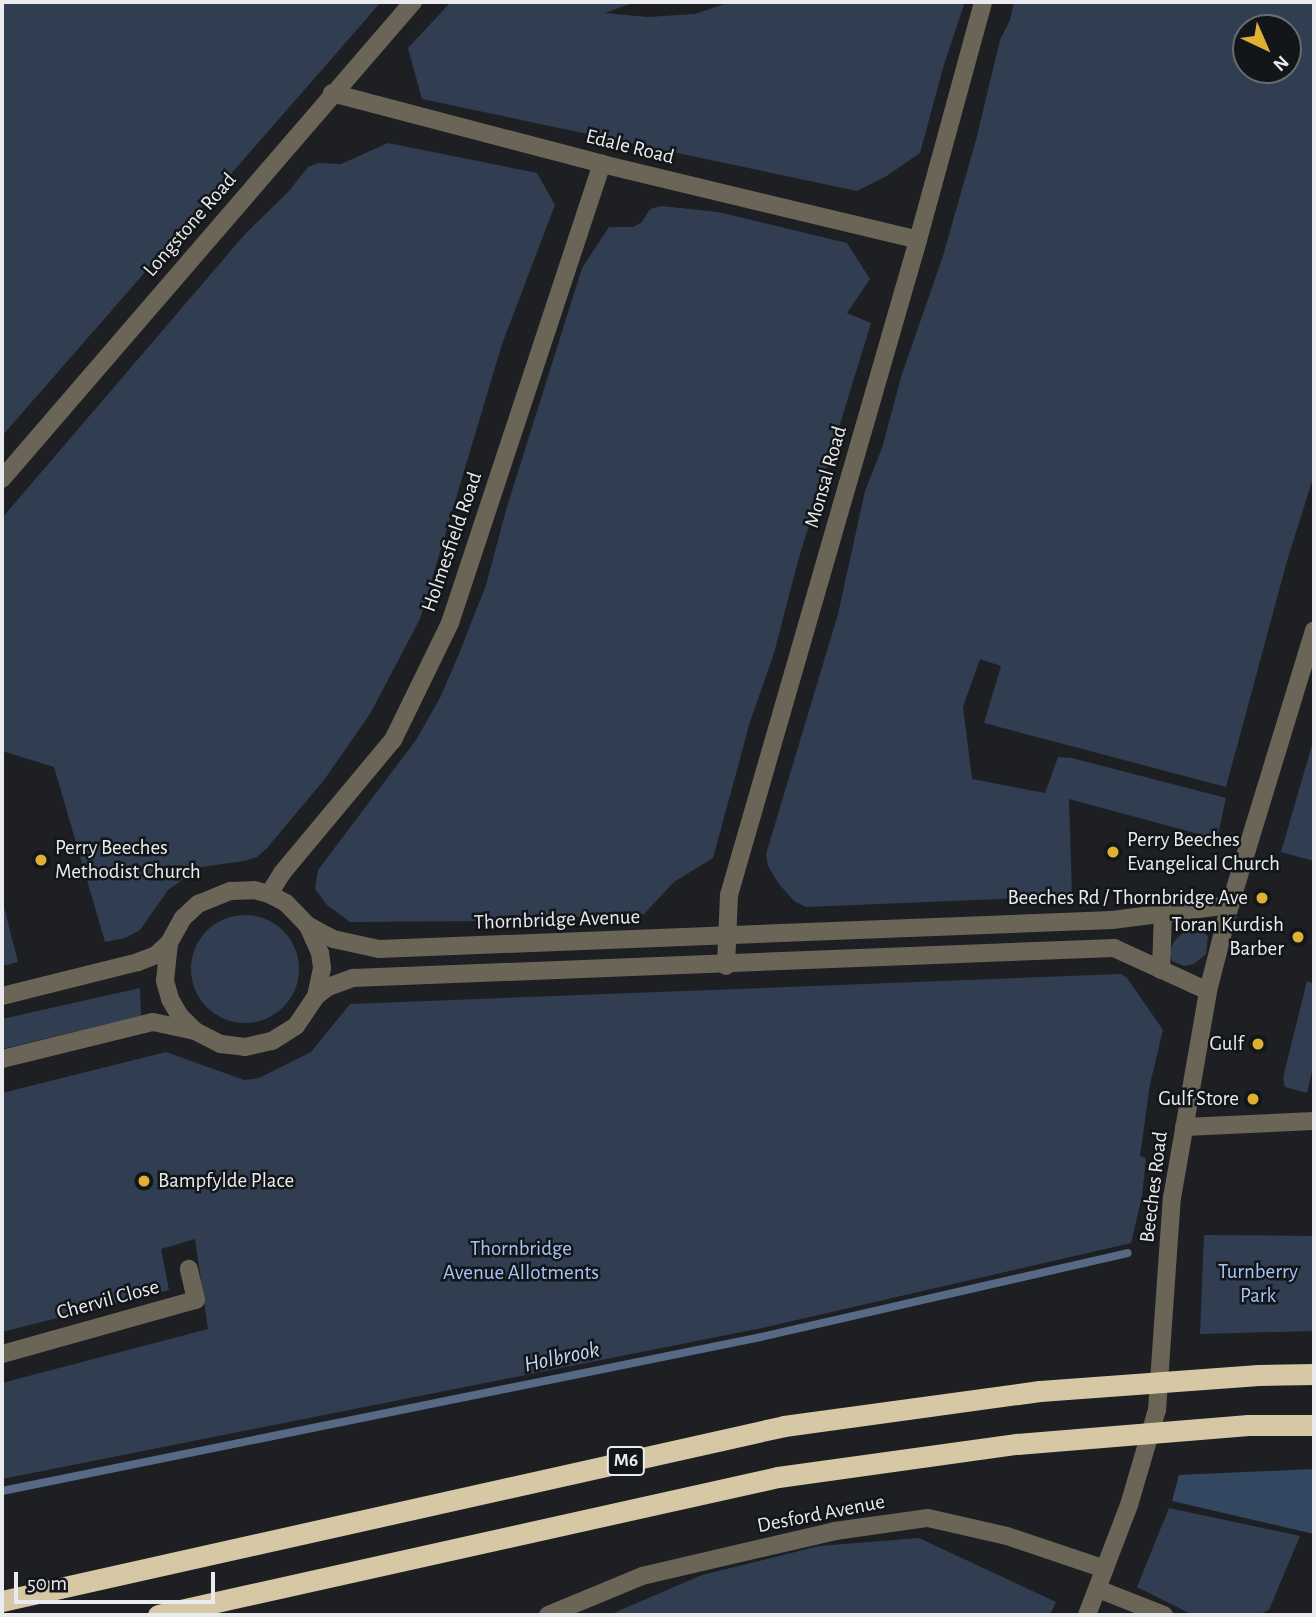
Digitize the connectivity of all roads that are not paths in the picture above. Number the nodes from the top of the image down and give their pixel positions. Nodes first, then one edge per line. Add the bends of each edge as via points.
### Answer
1 (413, 2) edge
2 (983, 2) edge
3 (332, 93) junction
4 (602, 164) junction
5 (918, 240) junction
6 (2, 479) edge
7 (1314, 631) edge
8 (1311, 650) edge
9 (270, 894) junction
10 (1230, 905) junction
11 (1163, 914) junction
12 (307, 925) junction
13 (725, 937) junction
14 (169, 943) junction
15 (726, 966) junction
16 (1161, 970) junction
17 (1208, 991) junction
18 (2, 996) edge
19 (317, 996) junction
20 (195, 1031) junction
21 (2, 1059) edge
22 (1314, 1121) edge
23 (1184, 1127) junction
24 (189, 1269) dead end
25 (2, 1354) edge
26 (1314, 1374) edge
27 (1314, 1425) edge
28 (1105, 1569) junction
29 (1098, 1589) junction
30 (2, 1601) edge
31 (158, 1615) edge
32 (548, 1615) edge
33 (1087, 1615) edge
34 (1164, 1615) edge

1 - 3 street, Longstone Road
2 - 5 street, Monsal Road
3 - 4 street, Edale Road
3 - 6 street, Longstone Road
4 - 5 street, Edale Road
4 - 9 street, Holmesfield Road via 450,623 393,740 282,873
5 - 13 street, Monsal Road via 729,895
7 - 8 street, Beeches Road
8 - 10 street, Beeches Road
9 - 12 street, Thornbridge Avenue via 298,912
9 - 14 street, Thornbridge Avenue via 254,890 214,896 183,918
10 - 11 street, Thornbridge Avenue
10 - 17 street, Beeches Road
11 - 13 street, Thornbridge Avenue
11 - 16 street
12 - 13 street, Thornbridge Avenue via 333,939 379,949
12 - 19 street via 320,953
13 - 15 street, Monsal Road
14 - 18 street, Thornbridge Avenue via 138,962
14 - 20 street via 165,981 170,999
15 - 16 street via 1114,948
15 - 19 street via 353,978
16 - 17 street
17 - 23 street, Beeches Road
19 - 20 street via 296,1026 272,1041 245,1047 221,1044
20 - 21 street via 153,1022
22 - 23 street
23 - 28 street, Beeches Road via 1172,1198 1157,1410
24 - 25 street, Chervil Close via 196,1300
26 - 30 highway, M6, bridge via 1040,1391 784,1426
27 - 31 highway, M6, bridge via 1248,1425 1017,1444 778,1477
28 - 29 street, Beeches Road
28 - 32 street, Desford Avenue via 1007,1536 928,1518 835,1531 642,1576
29 - 33 street, Beeches Road
29 - 34 street

